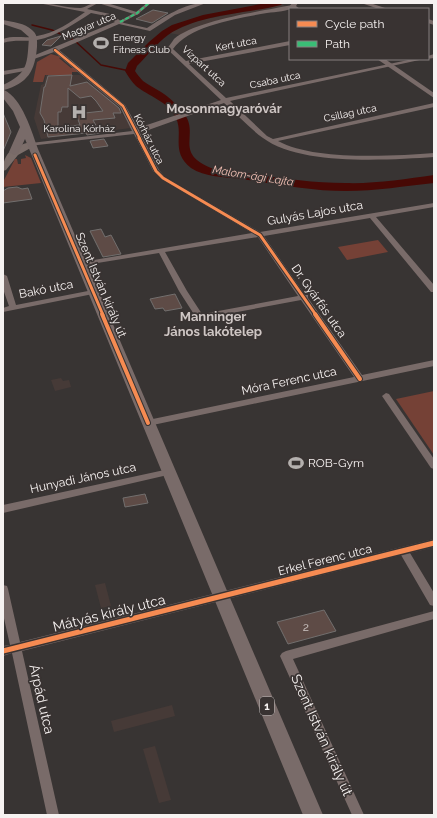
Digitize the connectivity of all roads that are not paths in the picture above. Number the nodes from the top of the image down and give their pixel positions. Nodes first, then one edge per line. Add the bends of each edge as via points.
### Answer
1 (41, 3) edge
2 (101, 3) edge
3 (150, 3) edge
4 (203, 3) edge
5 (280, 3) edge
6 (364, 3) edge
7 (90, 6) edge
8 (294, 6) edge
9 (382, 8) edge
10 (137, 13) junction
11 (3, 22) edge
12 (120, 22) junction
13 (33, 38) junction
14 (3, 41) edge
15 (289, 43) edge
16 (55, 50) junction
17 (31, 58) junction
18 (382, 60) edge
19 (416, 60) edge
20 (185, 63) junction
21 (390, 65) junction
22 (28, 69) junction
23 (3, 73) edge
24 (3, 88) edge
25 (3, 93) edge
26 (434, 96) edge
27 (226, 100) junction
28 (434, 105) edge
29 (25, 127) junction
30 (136, 131) junction
31 (271, 141) junction
32 (33, 150) junction
33 (12, 154) junction
34 (434, 155) edge
35 (3, 168) edge
36 (434, 205) edge
37 (371, 215) junction
38 (260, 235) junction
39 (161, 251) junction
40 (82, 264) junction
41 (3, 276) edge
42 (434, 290) edge
43 (93, 292) junction
44 (305, 297) junction
45 (13, 308) junction
46 (3, 310) edge
47 (434, 363) edge
48 (360, 379) junction
49 (386, 396) dead end
50 (148, 423) junction
51 (434, 466) edge
52 (169, 472) junction
53 (3, 509) edge
54 (434, 543) edge
55 (404, 550) junction
56 (3, 589) edge
57 (221, 597) junction
58 (434, 602) edge
59 (434, 615) edge
60 (15, 648) junction
61 (3, 651) edge
62 (53, 815) edge
63 (312, 815) edge
64 (358, 815) edge

1 - 7 street via 82,10
2 - 10 street
3 - 10 street, Magyar utca
4 - 12 street via 173,14 148,30
5 - 8 street
6 - 9 street
7 - 12 street
7 - 13 street via 72,23
8 - 20 street, Vízpart utca via 219,22 189,32 174,41 170,49
10 - 12 street, Magyar utca
11 - 13 main road via 27,29
12 - 16 street, Magyar utca
13 - 14 street via 8,38
13 - 17 main road
15 - 20 street, Kert utca
16 - 17 street, Magyar utca
16 - 30 street, Kórház utca via 123,106
17 - 22 main road
18 - 21 street
19 - 21 street, Csaba utca
20 - 27 street, Vízpart utca
21 - 26 street
21 - 27 street, Csaba utca
22 - 23 street
22 - 24 main road via 23,77
25 - 29 main road, 1 via 12,101
27 - 30 street, Csaba utca
27 - 31 street, Vízpart utca
28 - 31 street, Csillag utca
29 - 32 main road, Szent István király út / 1
29 - 33 main road
30 - 32 street, Csaba utca
30 - 38 street, Kórház utca via 156,171 163,178
31 - 34 street, Vízpart utca via 294,149 335,155
32 - 33 main road via 24,154
32 - 40 main road, Szent István király út / 1
33 - 35 main road
36 - 37 street, Gulyás Lajos utca
37 - 38 street, Gulyás Lajos utca
37 - 42 street
38 - 39 street, Gulyás Lajos utca
38 - 44 street, Dr. Gyárfás utca
39 - 40 street, Gulyás Lajos utca
39 - 44 street via 200,317
40 - 43 main road, Szent István király út / 1
41 - 45 street
43 - 45 street, Bakó utca
43 - 50 main road, Szent István király út / 1
44 - 48 street, Dr. Gyárfás utca
45 - 46 street, Bakó utca
47 - 48 street, Móra Ferenc utca
48 - 50 street, Móra Ferenc utca
49 - 51 street
50 - 52 main road, Szent István király út / 1
52 - 53 street, Hunyadi János utca
52 - 57 main road, Szent István király út / 1
54 - 55 street, Erkel Ferenc utca
55 - 57 street, Erkel Ferenc utca
55 - 58 street
56 - 60 street, Árpád utca
57 - 60 street, Mátyás király utca
57 - 63 main road, Szent István király út / 1
59 - 64 street, Szent István király út via 286,656
60 - 61 street, Mátyás király utca
60 - 62 street, Árpád utca

